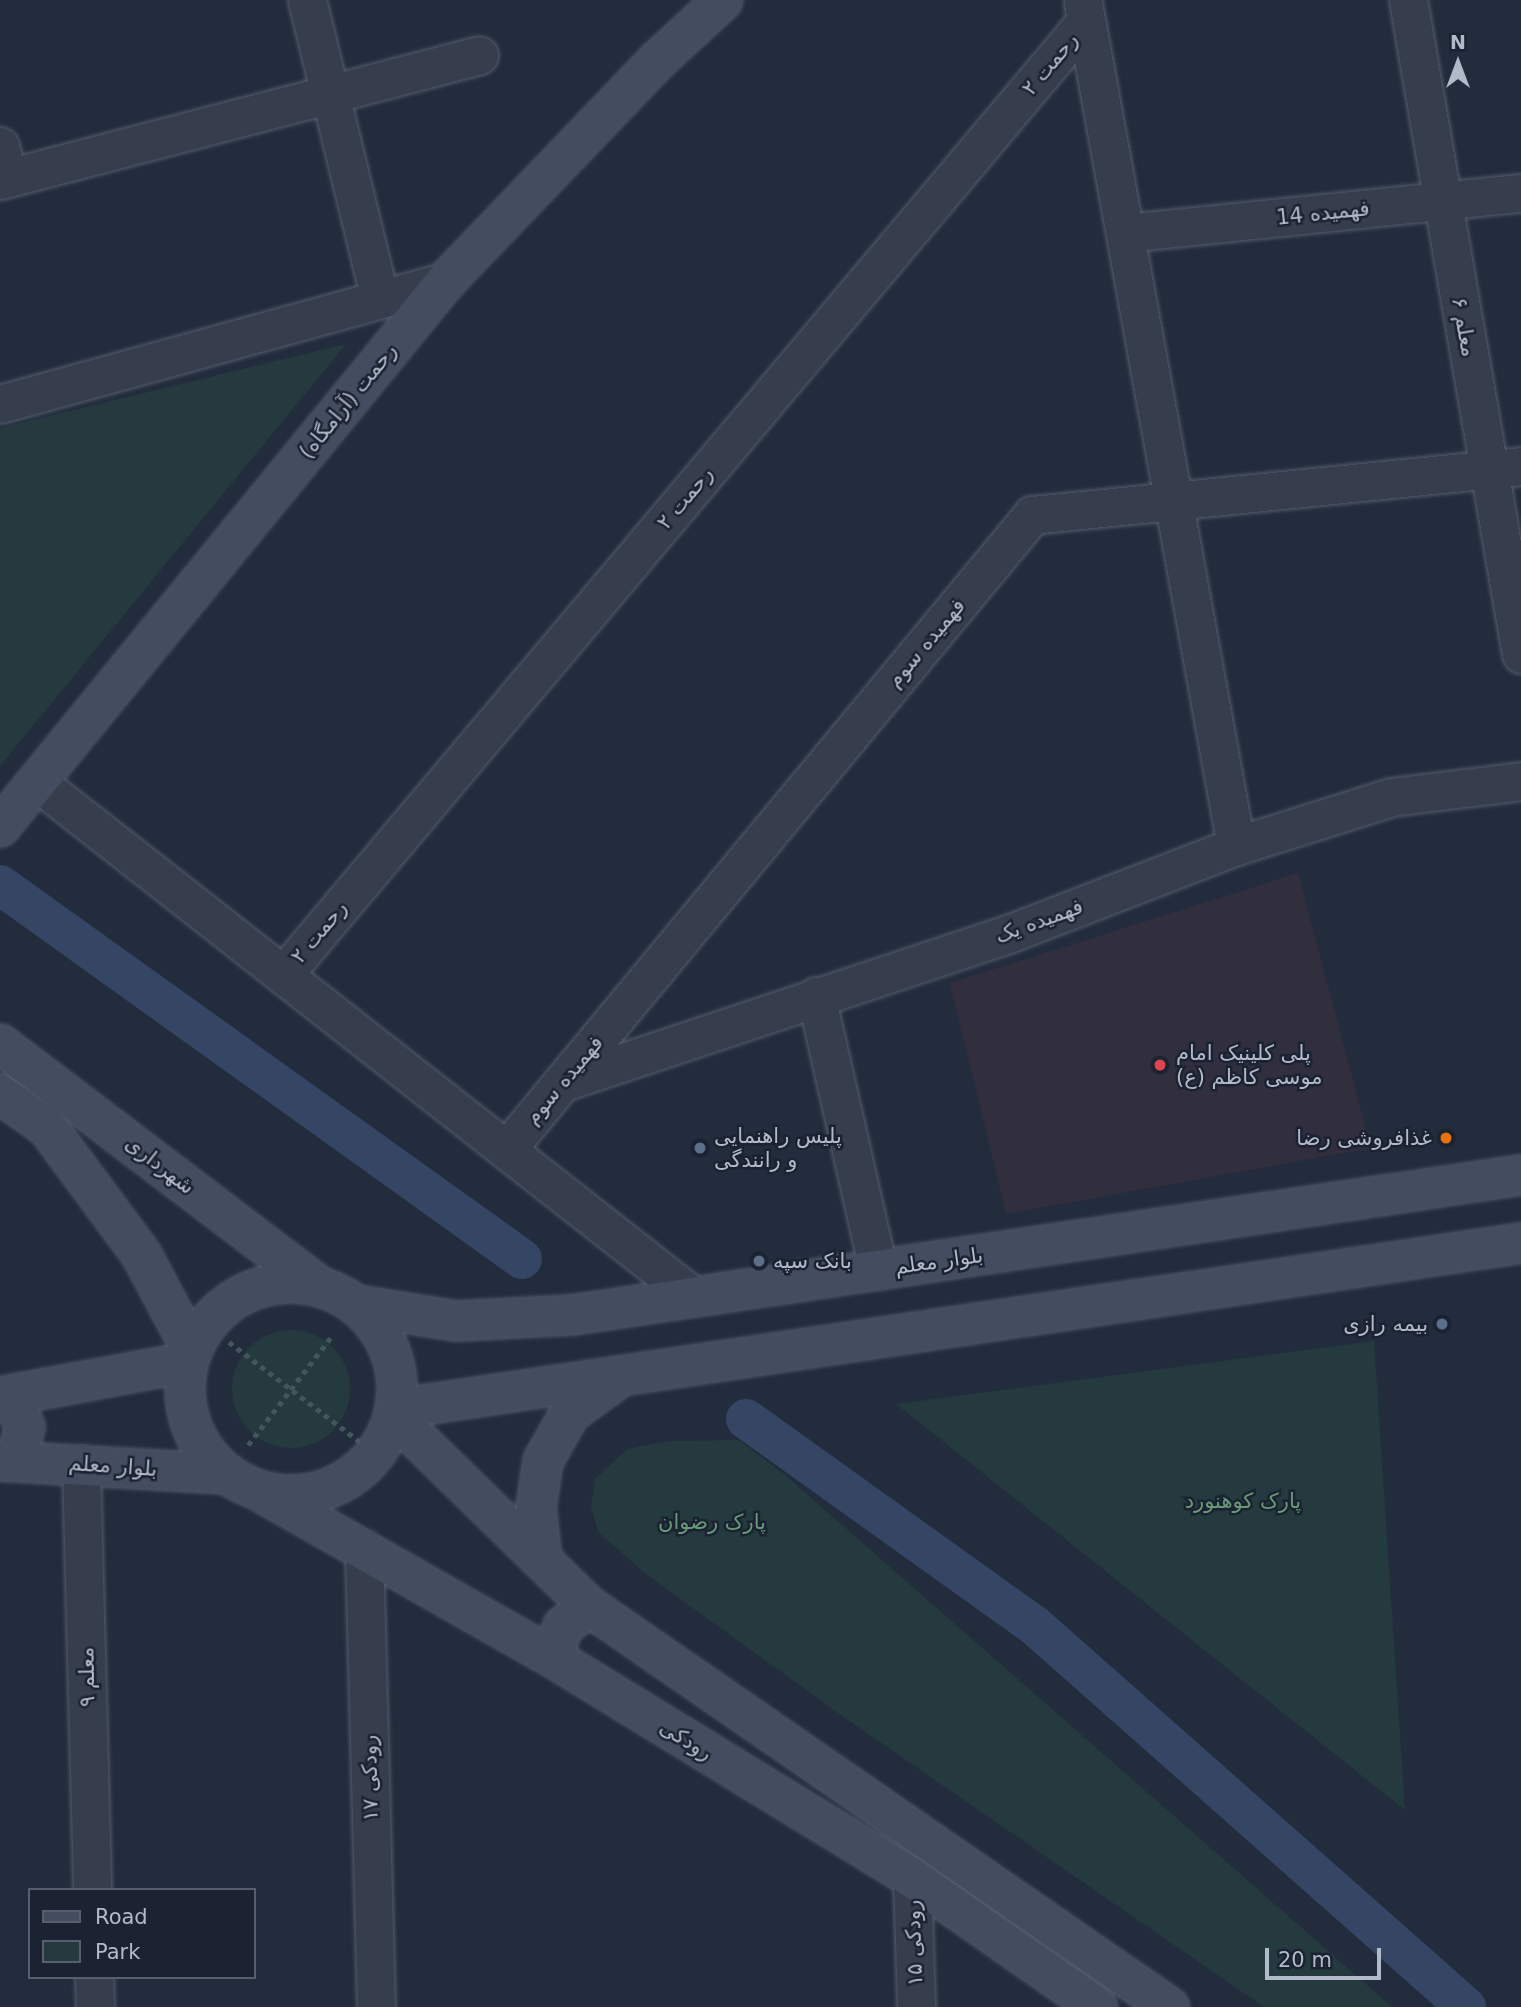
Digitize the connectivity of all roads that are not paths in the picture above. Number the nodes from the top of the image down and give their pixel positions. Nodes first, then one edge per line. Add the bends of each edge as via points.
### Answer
1 (307, 0) edge
2 (723, 0) edge
3 (1408, 0) edge
4 (1084, 10) edge
5 (479, 55) dead end
6 (332, 96) junction
7 (3, 168) edge
8 (1521, 193) edge
9 (1443, 200) junction
10 (1125, 233) junction
11 (446, 281) junction
12 (380, 299) junction
13 (0, 404) edge
14 (1505, 468) edge
15 (1173, 499) junction
16 (1521, 654) edge
17 (1521, 781) edge
18 (37, 782) junction
19 (0, 827) edge
20 (1236, 846) junction
21 (283, 975) junction
22 (816, 996) junction
23 (0, 1044) edge
24 (562, 1082) junction
25 (0, 1094) edge
26 (506, 1150) junction
27 (1521, 1175) edge
28 (1521, 1243) edge
29 (878, 1270) junction
30 (319, 1286) junction
31 (694, 1297) junction
32 (356, 1304) junction
33 (195, 1346) junction
34 (624, 1376) junction
35 (6, 1396) edge
36 (396, 1413) junction
37 (8, 1460) edge
38 (81, 1464) junction
39 (226, 1474) junction
40 (264, 1493) junction
41 (364, 1549) junction
42 (542, 1560) junction
43 (590, 1607) junction
44 (552, 1657) junction
45 (912, 1878) junction
46 (92, 1888) edge
47 (94, 1979) edge
48 (95, 2007) edge
49 (376, 2007) edge
50 (916, 2007) edge
51 (1097, 2007) edge
52 (1169, 2007) edge

1 - 6 street
2 - 11 main road, رحمت (آرامگاه) via 658,60
3 - 9 street, معلم ۶
4 - 10 street
4 - 21 street, رحمت ۲
5 - 6 street
6 - 7 street
6 - 12 street
8 - 9 street, فهمیده 14
9 - 10 street, فهمیده 14
9 - 14 street, معلم ۶
10 - 15 street
11 - 12 street
11 - 18 main road, رحمت (آرامگاه)
12 - 13 street
14 - 15 street, فهمیده سوم
14 - 16 street, معلم ۶
15 - 20 street
15 - 24 street, فهمیده سوم via 1032,515
17 - 20 street, فهمیده یک via 1391,797
18 - 19 main road, رحمت (آرامگاه)
18 - 21 street
20 - 22 street, فهمیده یک via 1009,934
21 - 26 street
22 - 24 street, فهمیده یک
22 - 29 street
23 - 30 main road, شهرداری
24 - 26 street, فهمیده سوم
25 - 33 main road via 55,1137 141,1254
26 - 31 street
27 - 29 main road, بلوار معلم
28 - 34 main road
29 - 31 main road, بلوار معلم
30 - 32 main road
30 - 33 main road via 288,1283 257,1288 229,1303
31 - 32 main road, بلوار معلم via 572,1315 456,1321
32 - 36 main road via 377,1326 391,1351 398,1380
33 - 35 main road
33 - 39 main road via 184,1393 189,1424 204,1451
34 - 36 main road
34 - 42 main road via 570,1413 543,1461 536,1508
35 - 37 main road via 25,1427
36 - 40 main road via 377,1454 354,1476 326,1490 295,1496
36 - 42 main road
37 - 38 main road, بلوار معلم
38 - 39 main road, بلوار معلم
38 - 46 street, معلم ۹
39 - 40 main road, رودکی
40 - 41 main road, رودکی
41 - 44 main road, رودکی
41 - 49 street, رودکی ۱۷
42 - 43 main road
43 - 44 main road via 563,1626
43 - 52 main road
44 - 45 main road, رودکی
45 - 50 street, رودکی ۱۵
45 - 51 main road, رودکی
47 - 48 street

